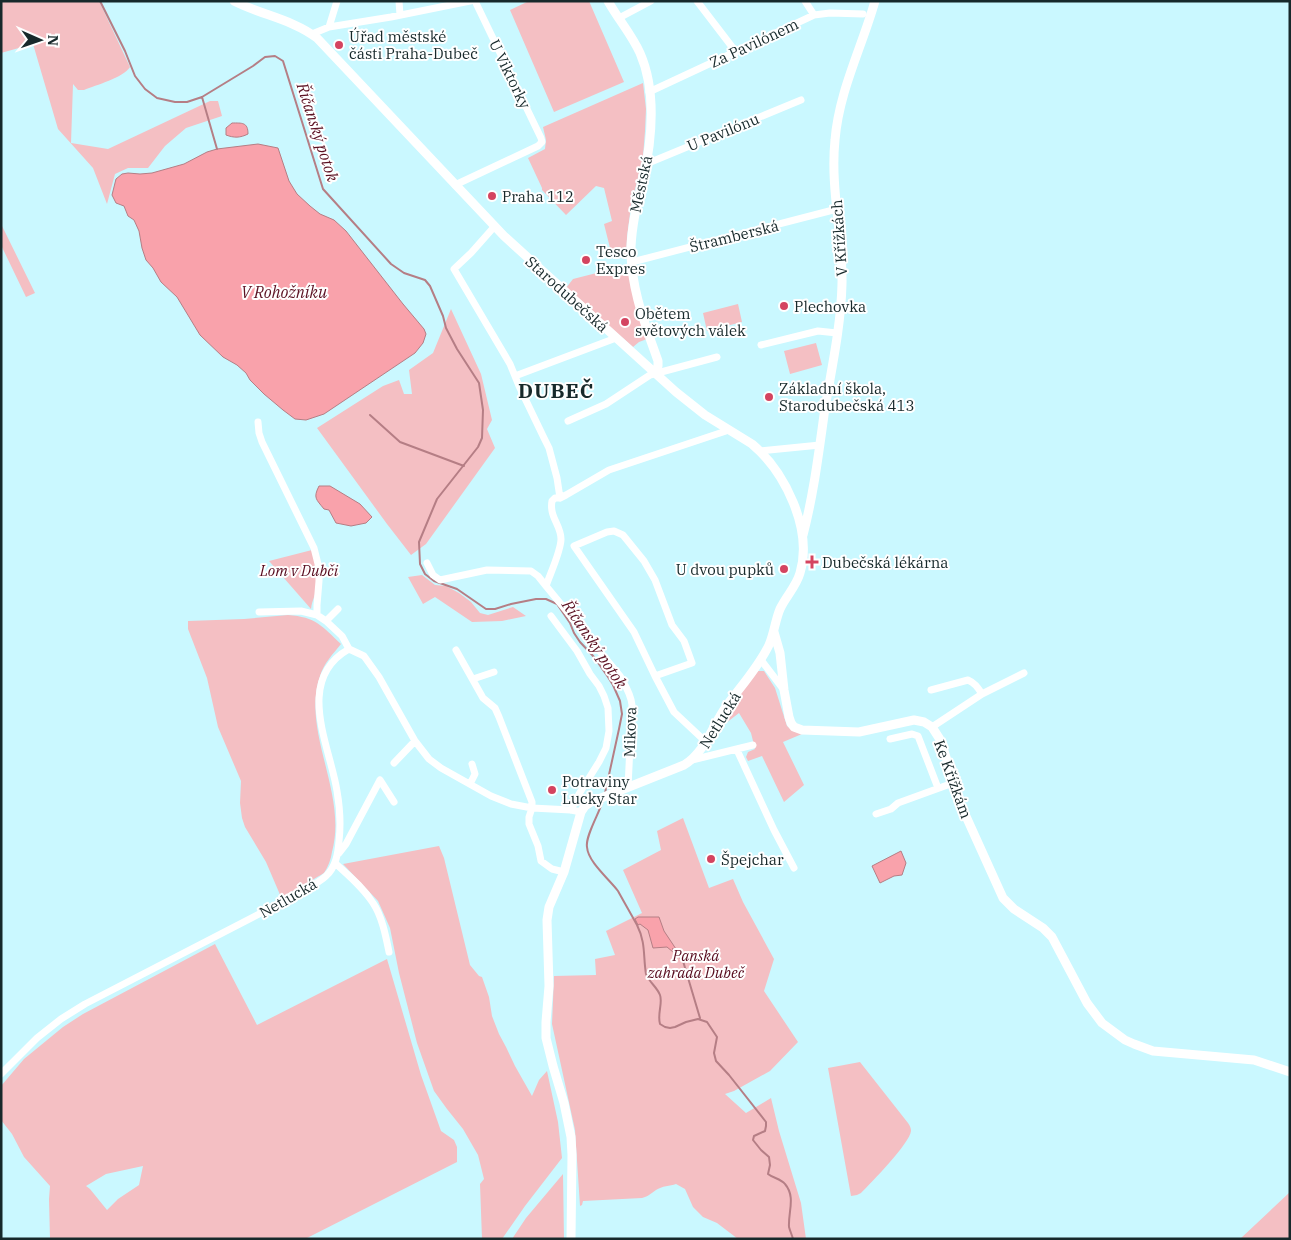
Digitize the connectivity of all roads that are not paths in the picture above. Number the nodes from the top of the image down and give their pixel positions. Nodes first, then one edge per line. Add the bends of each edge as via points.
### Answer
1 (234, 1) edge
2 (337, 1) edge
3 (399, 1) edge
4 (470, 1) edge
5 (475, 1) edge
6 (608, 1) edge
7 (651, 1) edge
8 (697, 1) edge
9 (805, 1) edge
10 (875, 1) edge
11 (863, 14) dead end
12 (400, 15) junction
13 (814, 15) junction
14 (619, 18) junction
15 (329, 27) junction
16 (312, 34) junction
17 (736, 52) junction
18 (649, 92) junction
19 (801, 100) dead end
20 (646, 164) junction
21 (455, 185) junction
22 (837, 209) junction
23 (494, 227) junction
24 (632, 262) junction
25 (837, 333) junction
26 (616, 338) junction
27 (761, 345) dead end
28 (718, 357) dead end
29 (656, 374) junction
30 (515, 376) junction
31 (258, 422) dead end
32 (568, 422) dead end
33 (728, 430) junction
34 (820, 444) junction
35 (760, 451) junction
36 (560, 498) junction
37 (802, 538) junction
38 (427, 563) dead end
39 (546, 586) junction
40 (338, 609) dead end
41 (259, 612) dead end
42 (317, 615) junction
43 (551, 616) dead end
44 (326, 621) junction
45 (774, 632) junction
46 (349, 649) junction
47 (456, 650) dead end
48 (761, 660) junction
49 (494, 672) dead end
50 (1024, 673) dead end
51 (655, 676) junction
52 (473, 679) junction
53 (784, 690) junction
54 (932, 690) dead end
55 (982, 694) junction
56 (932, 727) junction
57 (890, 739) dead end
58 (416, 742) junction
59 (706, 742) junction
60 (754, 745) dead end
61 (737, 750) junction
62 (692, 760) junction
63 (394, 763) dead end
64 (472, 764) dead end
65 (953, 783) junction
66 (470, 784) junction
67 (628, 787) junction
68 (938, 788) junction
69 (394, 802) dead end
70 (532, 808) junction
71 (571, 810) junction
72 (581, 812) junction
73 (876, 814) dead end
74 (338, 854) junction
75 (335, 862) junction
76 (794, 868) dead end
77 (564, 872) junction
78 (389, 952) dead end
79 (1290, 1072) edge
80 (1, 1074) edge
81 (570, 1239) edge

1 - 16 street, Starodubečská
2 - 15 street
3 - 12 street
4 - 12 street
5 - 21 street, U Viktorky via 542,142
6 - 14 street, Městská
7 - 14 street
8 - 17 street
9 - 13 street
10 - 22 street, V Křížkách via 836,127 833,164
11 - 13 street, Za Pavilónem
12 - 15 street
13 - 17 street, Za Pavilónem
14 - 18 street, Městská via 640,54
15 - 16 street
16 - 21 street, Starodubečská
17 - 18 street, Za Pavilónem
18 - 20 street, Městská via 650,129
19 - 20 street, U Pavilónu
20 - 24 street, Městská via 636,204
21 - 23 street, Starodubečská
22 - 24 street, Štramberská
22 - 25 street, V Křížkách via 842,282
23 - 26 street, Starodubečská
23 - 30 street via 454,269
24 - 29 street, Městská via 641,310 658,361
25 - 27 street via 818,332
25 - 34 street, V Křížkách
26 - 29 street, Starodubečská
26 - 30 street
28 - 29 street
29 - 32 street
29 - 33 street, Starodubečská
30 - 36 street via 549,448
31 - 42 street via 262,442 314,548 319,568
33 - 35 street, Starodubečská
33 - 36 street via 609,470
34 - 35 street
34 - 37 street, V Křížkách
35 - 37 street, Starodubečská via 784,483 795,508
36 - 39 street via 555,498 551,506 561,539 560,547
37 - 45 street, Starodubečská via 799,575 779,611
38 - 39 street, Mikova via 433,576 440,580 487,570 531,571
39 - 67 street, Mikova via 620,676 632,700
40 - 44 street
41 - 42 street via 301,611
42 - 44 street
43 - 71 street, Mikova via 578,651 608,708 606,748
44 - 46 street via 342,636
45 - 48 street, Netlucká
45 - 53 street
46 - 58 street via 364,656
46 - 74 street, Netlucká via 331,664 320,690 319,713 337,790 341,823
47 - 52 street
48 - 53 street
48 - 59 street, Netlucká via 721,714
49 - 52 street
50 - 55 street
51 - 51 street via 634,632 574,546 614,532 624,535 644,561 692,663
51 - 59 street via 674,712
52 - 70 street via 483,698 497,712
53 - 56 street, Ke Křížkám via 791,723 802,730 859,732 914,720
54 - 55 street via 968,680
55 - 56 street
56 - 65 street, Ke Křížkám via 941,741
57 - 68 street via 912,734 918,736
58 - 63 street
58 - 66 street via 441,768
59 - 62 street, Netlucká
60 - 61 street
61 - 62 street
61 - 76 street
62 - 67 street, Netlucká
64 - 66 street via 475,774
65 - 68 street
65 - 79 street, Ke Křížkám via 1003,898 1052,937 1082,995 1102,1023 1125,1040 1153,1051 1254,1060
66 - 70 street via 503,801
67 - 72 street, Netlucká via 591,802
68 - 73 street
69 - 74 street via 380,780
70 - 71 street
70 - 77 street via 529,824 540,861
71 - 72 street
72 - 77 street
74 - 75 street, Netlucká
75 - 78 street via 375,904
75 - 80 street, Netlucká via 327,875 294,896 61,1019
77 - 81 street via 548,914 546,1030 571,1137

